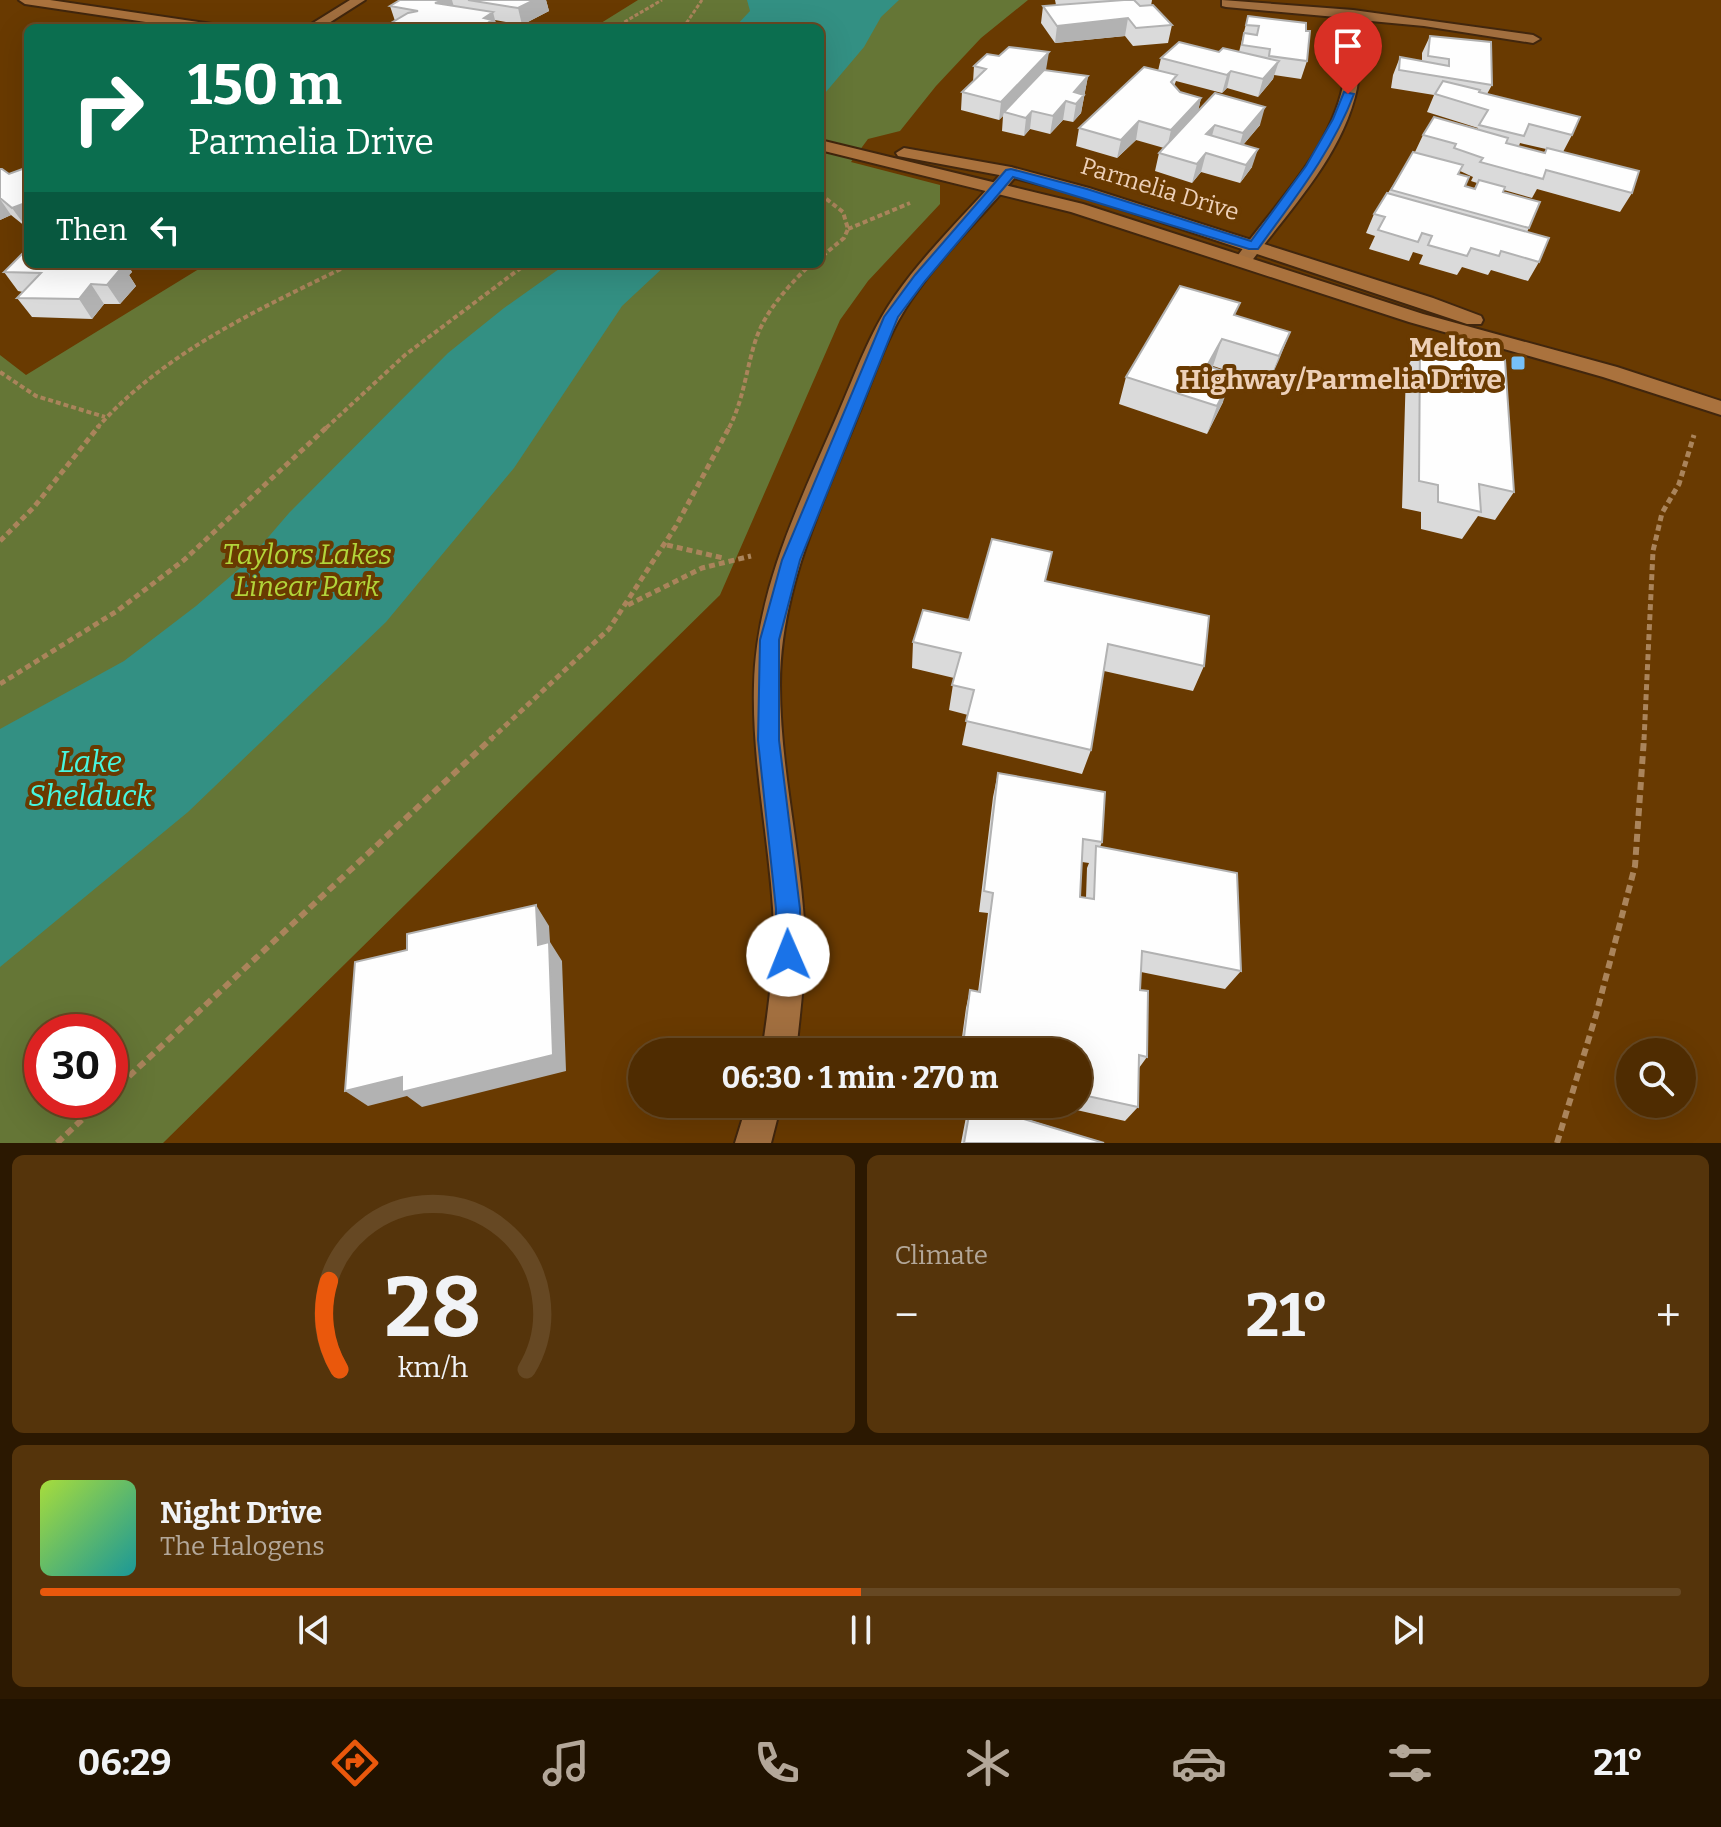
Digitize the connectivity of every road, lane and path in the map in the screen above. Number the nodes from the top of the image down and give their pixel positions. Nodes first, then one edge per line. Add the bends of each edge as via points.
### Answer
1 (25, 0) edge
2 (359, 0) edge
3 (662, 0) edge
4 (702, 0) edge
5 (1226, 3) dead end
6 (94, 12) junction
7 (1353, 14) junction
8 (138, 24) edge
9 (182, 24) edge
10 (319, 24) edge
11 (621, 24) edge
12 (686, 24) edge
13 (1533, 39) dead end
14 (824, 146) edge
15 (1004, 180) junction
16 (824, 197) edge
17 (914, 201) dead end
18 (848, 229) junction
19 (1254, 246) junction
20 (824, 255) edge
21 (1242, 262) junction
22 (344, 268) edge
23 (521, 268) edge
24 (807, 268) edge
25 (0, 372) edge
26 (1610, 372) junction
27 (1721, 408) edge
28 (106, 417) junction
29 (1694, 432) dead end
30 (0, 541) edge
31 (667, 545) junction
32 (723, 558) junction
33 (791, 560) junction
34 (624, 608) junction
35 (0, 684) edge
36 (781, 1038) edge
37 (128, 1077) edge
38 (84, 1118) edge
39 (760, 1118) edge
40 (57, 1143) edge
41 (753, 1143) edge
42 (1557, 1143) edge

1 - 6 street
2 - 10 street
3 - 11 path
4 - 12 path
5 - 7 street
6 - 8 street
6 - 9 street
7 - 13 street
7 - 19 street via 1353,65 1339,119 1312,167
14 - 15 street, Parmelia Drive
15 - 19 street, Parmelia Drive via 1093,195
15 - 21 street, Parmelia Drive
15 - 33 street via 891,317 827,462
16 - 18 path via 843,212
17 - 18 path
18 - 20 path
19 - 21 street
19 - 26 street, Parmelia Drive via 1426,302
21 - 26 street, Parmelia Drive
22 - 28 path via 181,356
23 - 35 path via 405,355 214,534 147,589
24 - 31 path via 759,334 744,399
25 - 28 path via 47,401
26 - 27 street, Parmelia Drive
28 - 30 path via 38,505
29 - 42 path via 1653,551 1635,866
31 - 32 path
31 - 34 path
32 - 33 path
32 - 34 path
33 - 36 street via 770,640 767,682 768,740 788,909
34 - 37 path via 609,629
38 - 40 path
39 - 41 street

